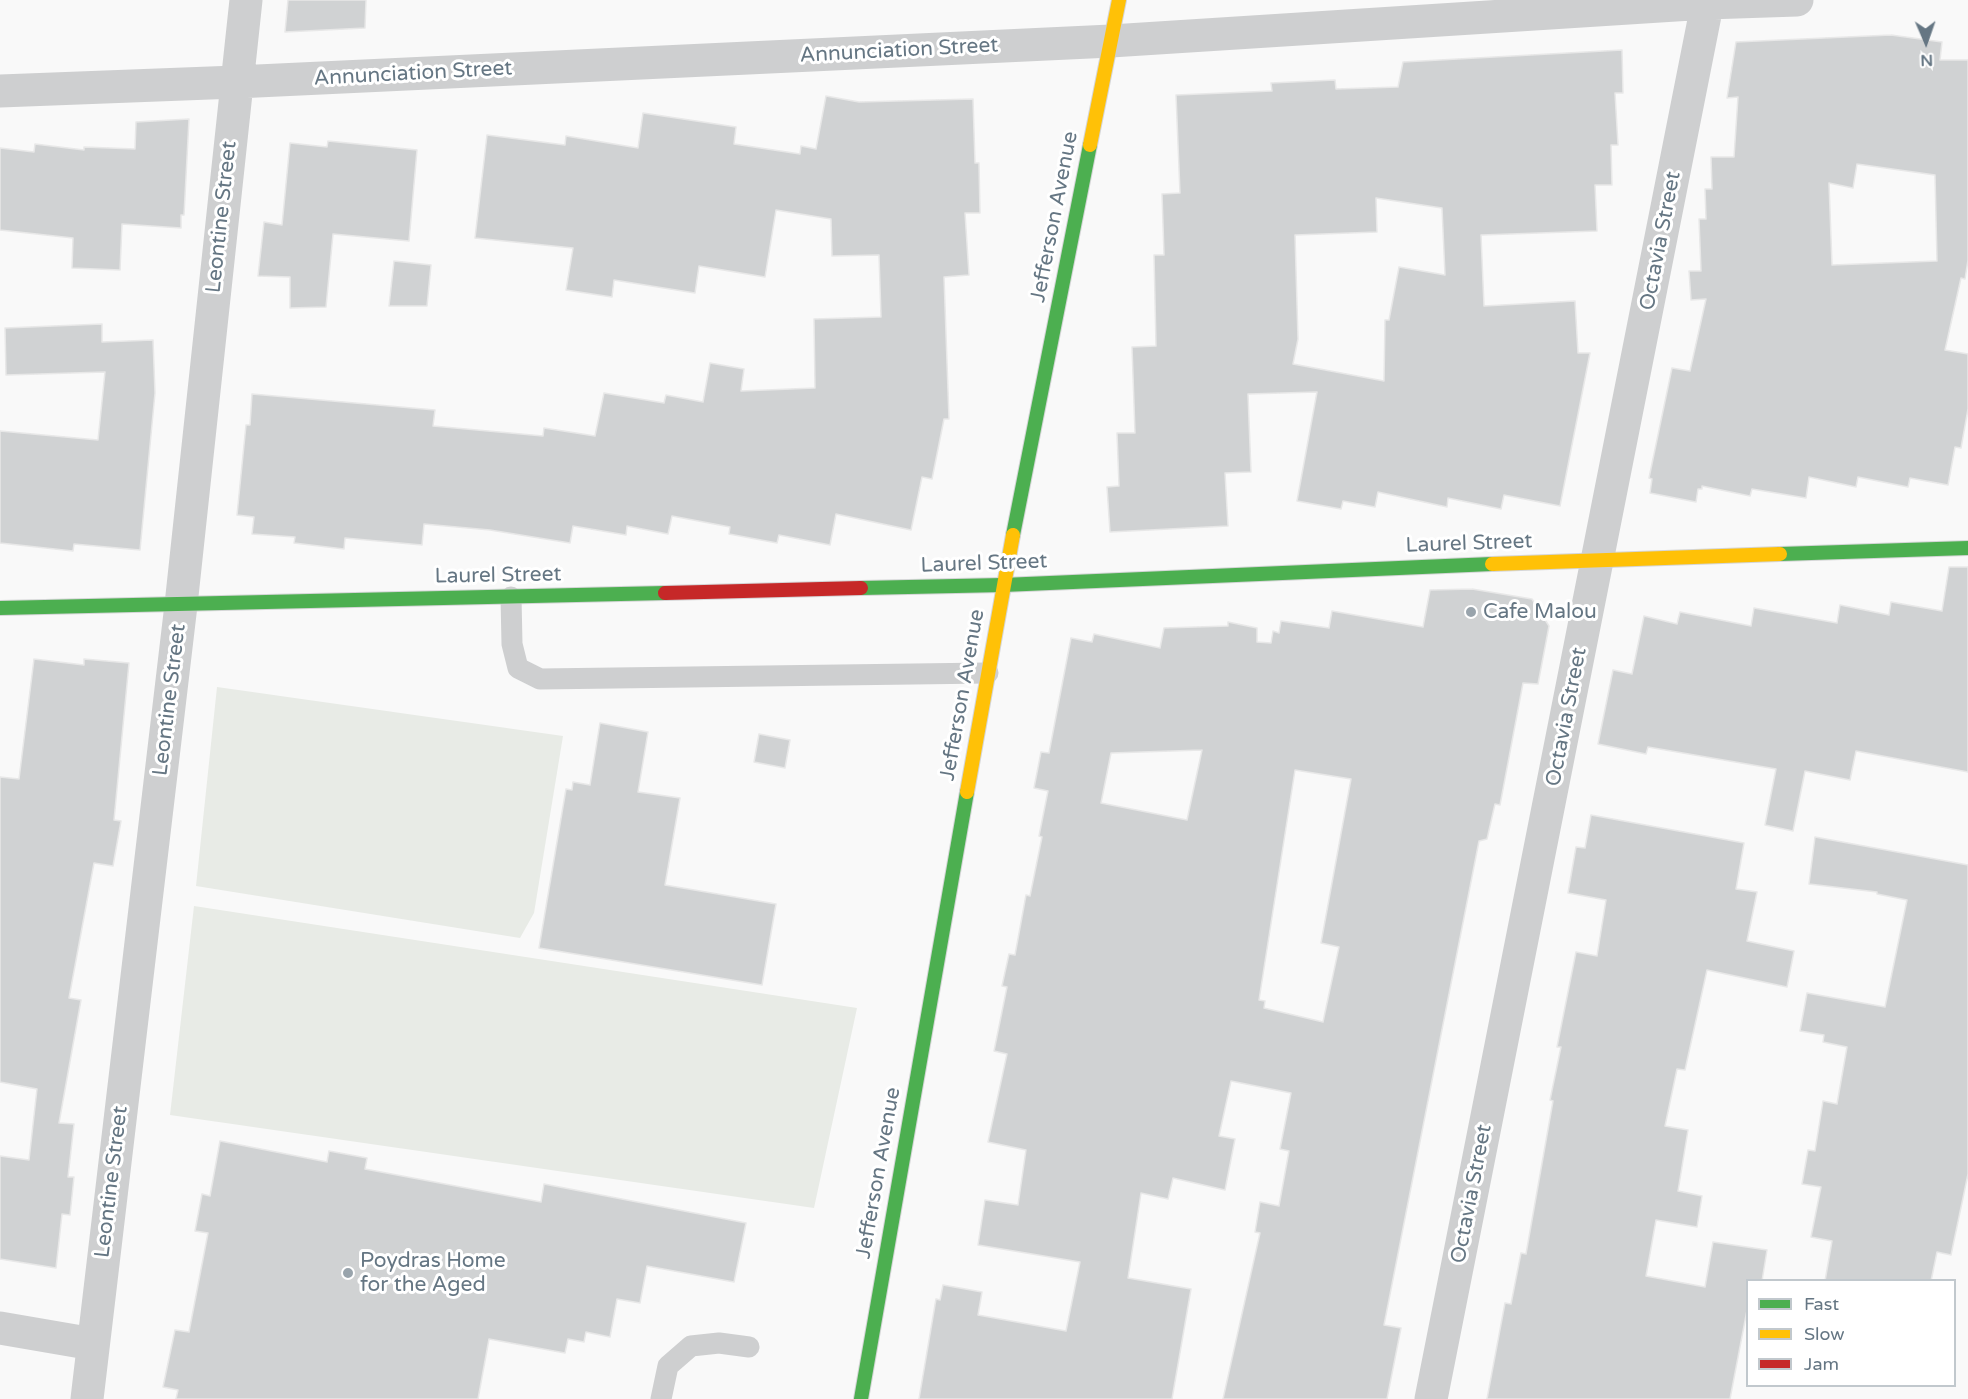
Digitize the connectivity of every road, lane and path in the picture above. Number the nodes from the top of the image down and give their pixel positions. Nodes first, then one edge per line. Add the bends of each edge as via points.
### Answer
1 (246, 0) edge
2 (1119, 0) edge
3 (1797, 0) edge
4 (1708, 2) edge
5 (1111, 41) junction
6 (236, 82) junction
7 (0, 91) edge
8 (1968, 548) edge
9 (1598, 559) junction
10 (1003, 585) junction
11 (511, 597) junction
12 (181, 604) junction
13 (0, 608) edge
14 (988, 673) junction
15 (0, 1328) edge
16 (93, 1344) junction
17 (749, 1347) dead end
18 (87, 1399) edge
19 (661, 1399) edge
20 (861, 1399) edge
21 (1431, 1399) edge

1 - 6 street, Leontine Street
2 - 5 street, Jefferson Avenue
3 - 4 street, Annunciation Street
4 - 5 street, Annunciation Street
4 - 9 street, Octavia Street
5 - 6 street, Annunciation Street
5 - 10 street, Jefferson Avenue
6 - 7 street, Annunciation Street
6 - 12 street, Leontine Street
8 - 9 street, Laurel Street
9 - 10 street, Laurel Street
9 - 21 street, Octavia Street
10 - 11 street, Laurel Street
10 - 14 street, Jefferson Avenue
11 - 12 street, Laurel Street
11 - 14 lane via 512,644 518,668 540,679
12 - 13 street, Laurel Street
12 - 16 street, Leontine Street
14 - 20 street, Jefferson Avenue
15 - 16 street
16 - 18 street, Leontine Street
17 - 19 lane via 719,1343 691,1346 668,1366

